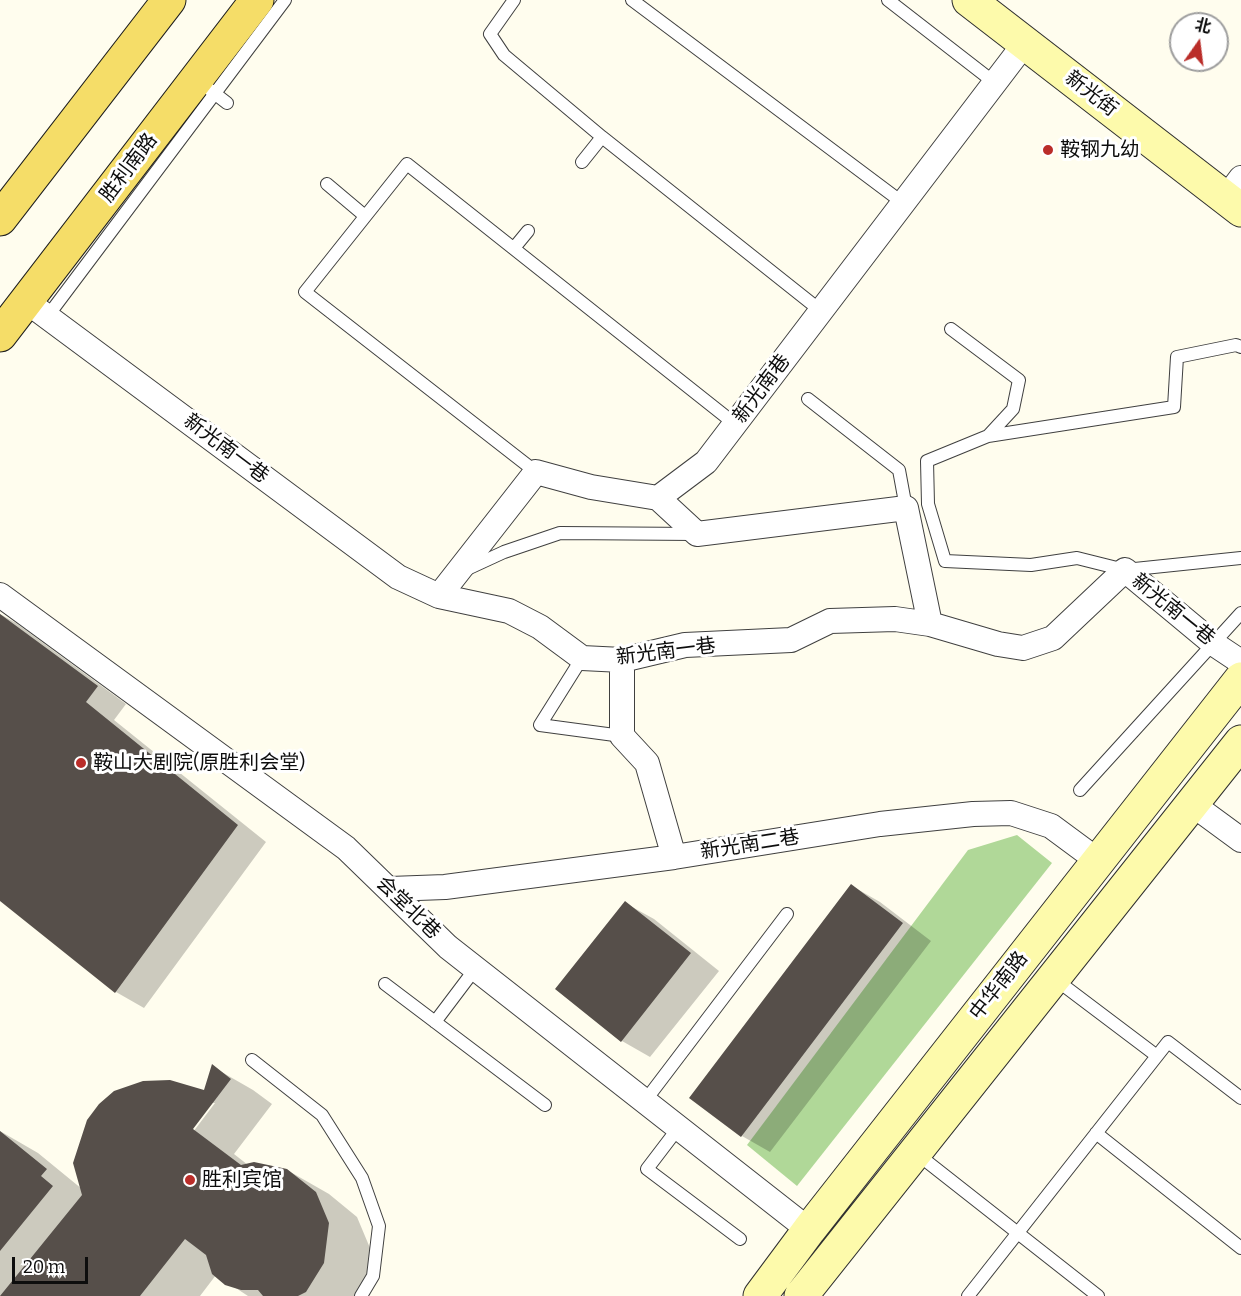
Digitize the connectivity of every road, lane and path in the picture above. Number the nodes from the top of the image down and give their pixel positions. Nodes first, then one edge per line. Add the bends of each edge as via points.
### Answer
1 (169, 0) edge
2 (257, 0) edge
3 (285, 0) edge
4 (513, 0) edge
5 (632, 0) edge
6 (888, 0) edge
7 (969, 0) edge
8 (1025, 43) junction
9 (995, 83) junction
10 (206, 86) junction
11 (227, 103) dead end
12 (603, 137) junction
13 (582, 162) dead end
14 (327, 184) dead end
15 (1236, 195) edge
16 (903, 203) junction
17 (365, 216) junction
18 (0, 219) edge
19 (528, 231) dead end
20 (514, 248) junction
21 (37, 309) junction
22 (821, 311) junction
23 (951, 328) dead end
24 (0, 335) edge
25 (1241, 347) edge
26 (808, 399) dead end
27 (735, 424) junction
28 (988, 436) junction
29 (536, 472) junction
30 (658, 498) junction
31 (906, 508) junction
32 (697, 534) junction
33 (1241, 558) edge
34 (1125, 570) junction
35 (455, 574) junction
36 (0, 595) edge
37 (439, 596) junction
38 (1241, 614) edge
39 (930, 624) junction
40 (1214, 644) junction
41 (582, 658) junction
42 (622, 660) junction
43 (1241, 662) edge
44 (1241, 679) edge
45 (622, 736) junction
46 (1241, 742) edge
47 (1080, 790) dead end
48 (1192, 804) junction
49 (1241, 840) edge
50 (674, 857) junction
51 (1097, 860) junction
52 (390, 889) junction
53 (787, 914) dead end
54 (475, 969) junction
55 (1054, 978) junction
56 (385, 984) dead end
57 (435, 1022) junction
58 (1157, 1056) junction
59 (252, 1060) dead end
60 (1241, 1098) edge
61 (645, 1101) junction
62 (545, 1105) dead end
63 (679, 1127) junction
64 (1096, 1133) junction
65 (915, 1152) junction
66 (809, 1230) junction
67 (1018, 1232) junction
68 (740, 1239) dead end
69 (1241, 1248) edge
70 (361, 1296) edge
71 (760, 1296) edge
72 (801, 1296) edge
73 (968, 1296) edge
74 (1098, 1296) edge

1 - 18 main road
2 - 10 main road, 胜利南路
3 - 10 lane
4 - 12 lane via 490,34 504,54
5 - 16 lane
6 - 9 lane
7 - 8 main road, 新光街
8 - 9 street, 新光南巷
8 - 15 main road, 新光街
9 - 16 street, 新光南巷
10 - 11 lane
10 - 21 main road, 胜利南路
12 - 13 lane
12 - 22 lane
14 - 17 lane
16 - 22 street, 新光南巷
17 - 20 lane via 407,164
17 - 29 lane via 305,292
19 - 20 lane
20 - 27 lane
21 - 24 main road, 胜利南路
21 - 37 street, 新光南一巷 via 398,577
22 - 27 street, 新光南巷
23 - 28 lane via 1019,380 1013,409
25 - 28 lane via 1177,357 1174,407
26 - 31 lane via 900,470
27 - 30 street, 新光南巷 via 706,462
28 - 34 lane via 927,461 928,504 945,561 1031,566 1077,558
29 - 30 street via 591,487
29 - 35 street
30 - 32 street
31 - 32 street
31 - 39 street
32 - 35 lane via 560,533
33 - 34 lane
34 - 39 street, 新光南一巷 via 1053,638 1023,648
34 - 40 street, 新光南一巷
35 - 37 street
36 - 52 street, 会堂北巷 via 346,848
37 - 41 street, 新光南一巷 via 509,611 540,627
38 - 40 lane
39 - 42 street, 新光南一巷 via 830,621 791,640 685,645
40 - 43 street, 新光南一巷
40 - 47 lane
41 - 42 street, 新光南一巷
41 - 45 lane via 540,725
42 - 45 street
44 - 51 main road, 中华南路
45 - 50 street via 647,764
46 - 48 main road
48 - 49 street
48 - 55 main road
50 - 51 street, 新光南二巷 via 880,824 1011,813 1052,826
50 - 52 street, 新光南二巷 via 445,887
51 - 66 main road, 中华南路
52 - 54 street, 会堂北巷
53 - 61 lane
54 - 57 lane
54 - 61 street, 会堂北巷
55 - 58 lane
55 - 65 main road
56 - 57 lane
57 - 62 lane
58 - 60 lane via 1168,1042
58 - 64 lane
59 - 70 lane via 322,1115 362,1178 379,1226 373,1276
61 - 63 street, 会堂北巷
63 - 66 street, 会堂北巷
63 - 68 lane via 647,1169
64 - 67 lane
64 - 69 lane
65 - 67 lane
65 - 72 main road
66 - 71 main road, 中华南路
67 - 73 lane
67 - 74 lane

